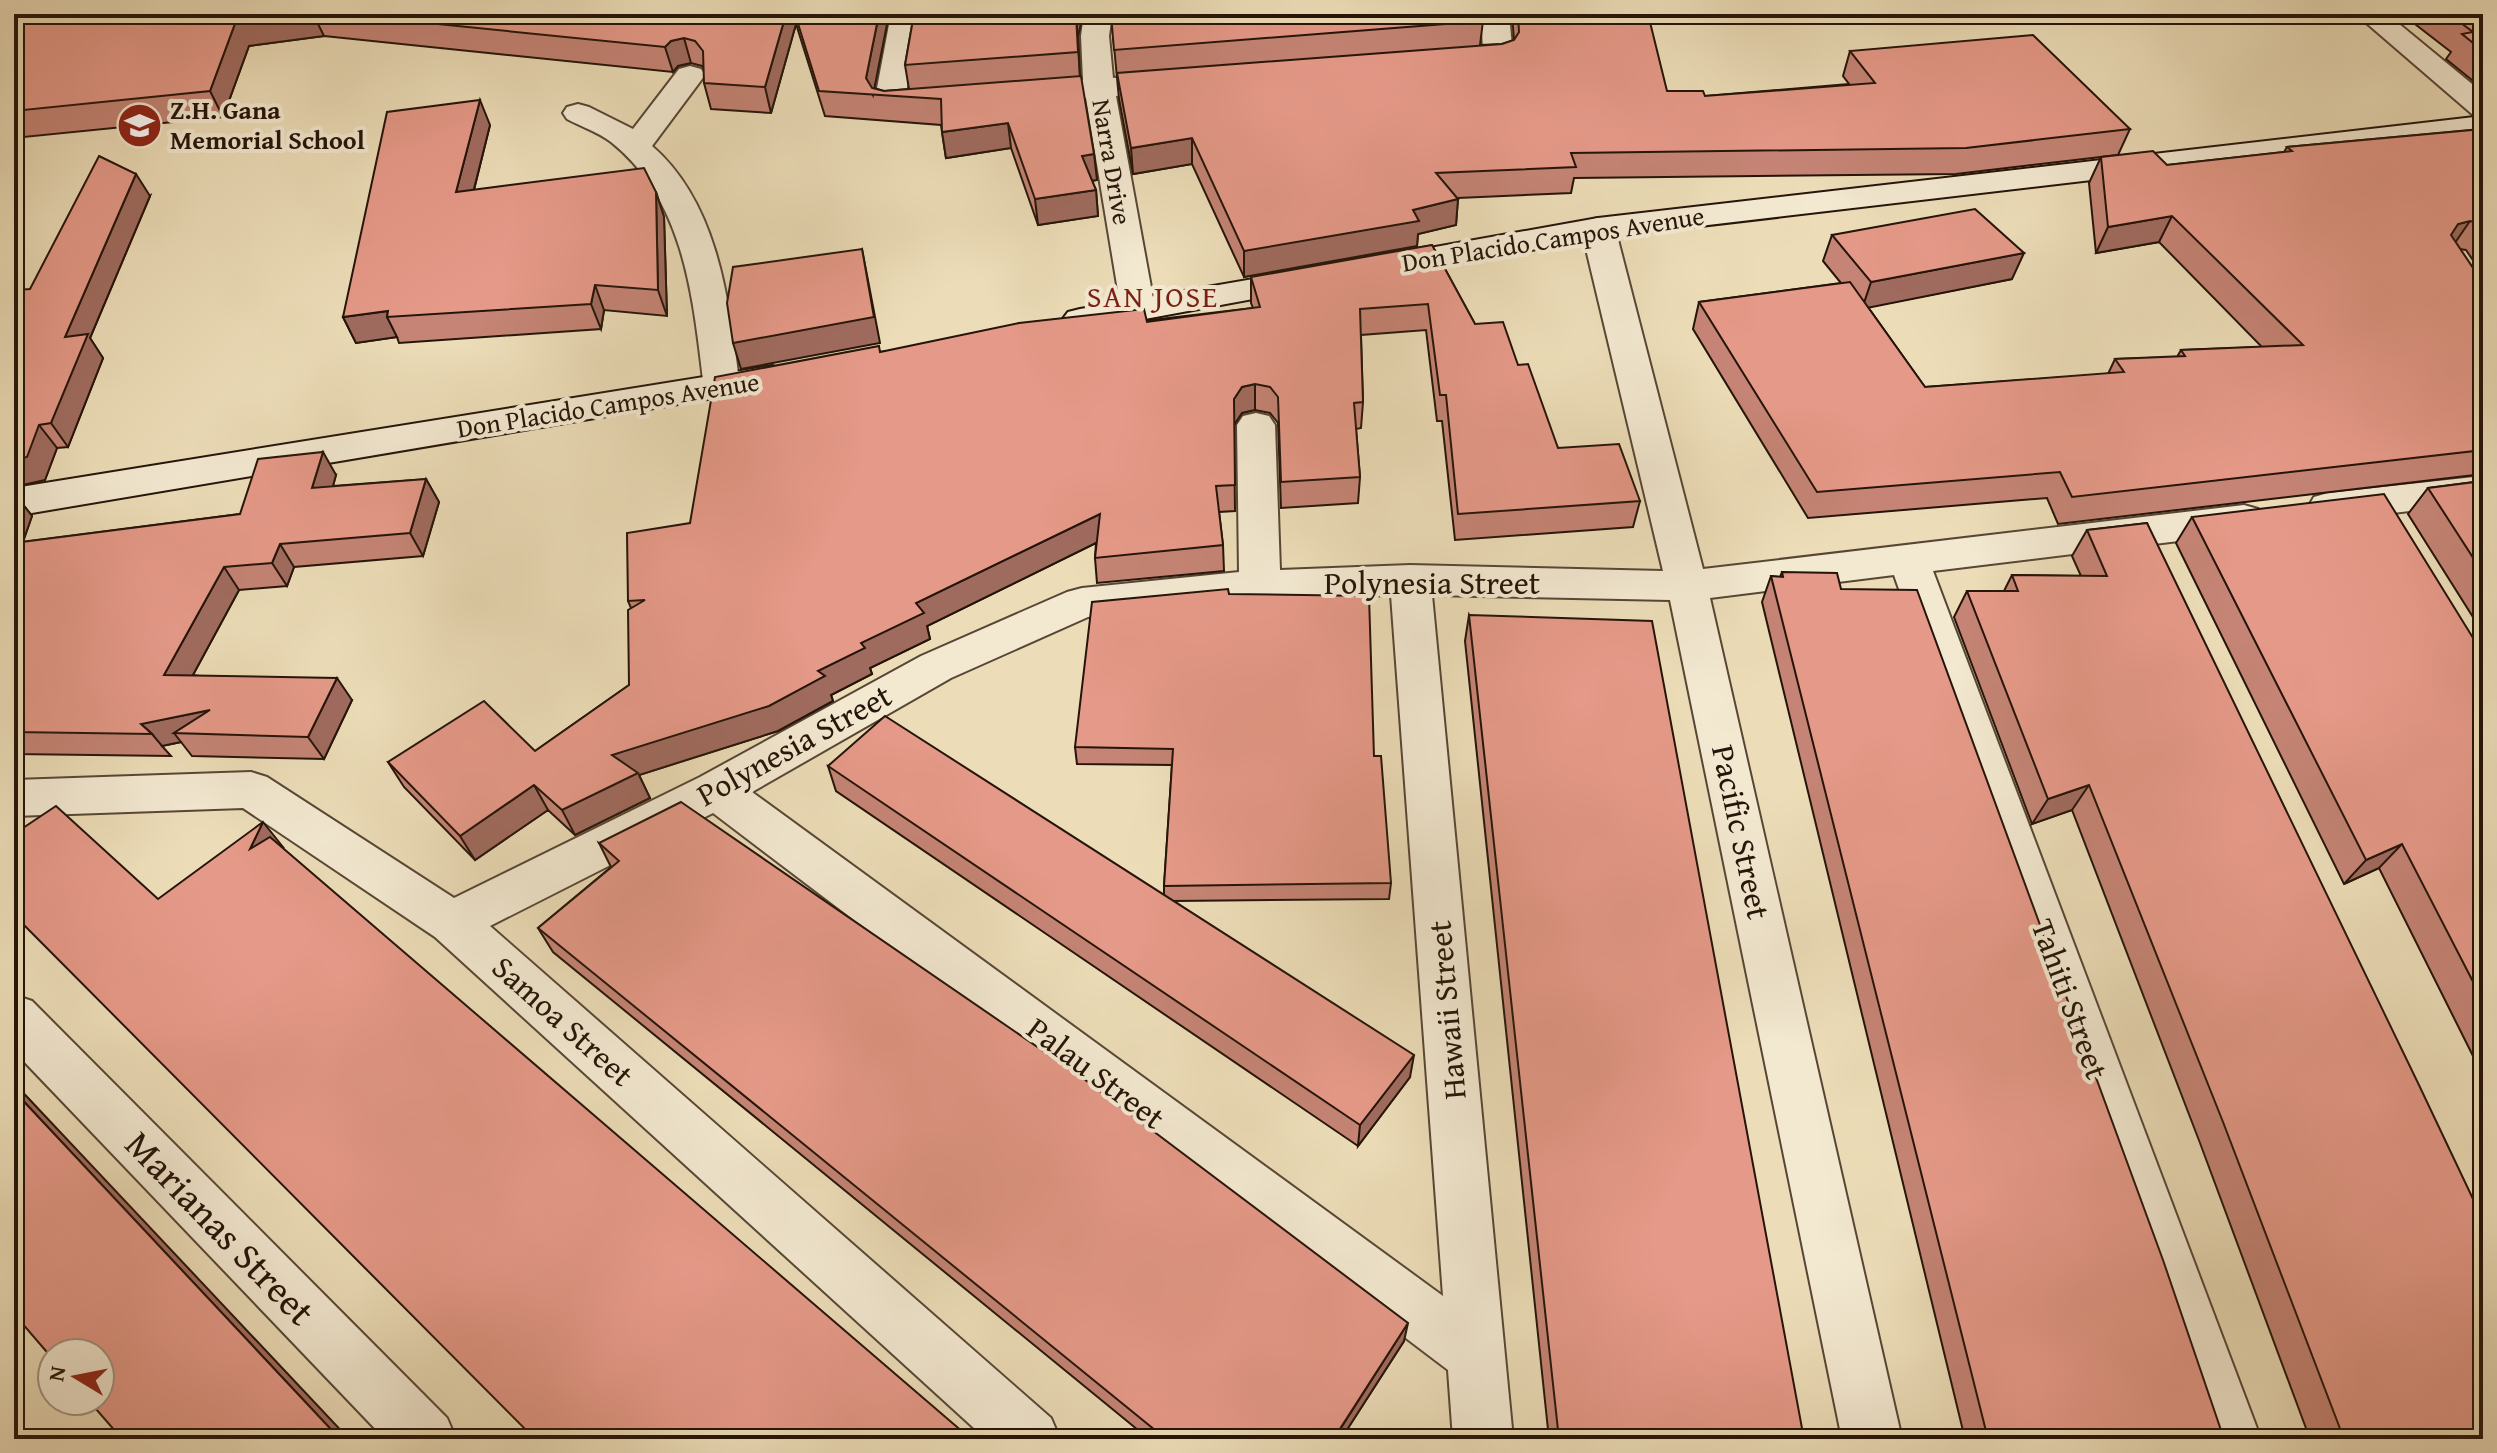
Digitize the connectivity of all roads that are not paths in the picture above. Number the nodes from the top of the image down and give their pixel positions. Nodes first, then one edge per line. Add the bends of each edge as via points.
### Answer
1 (905, 14) edge
2 (1098, 14) edge
3 (1495, 14) edge
4 (2370, 14) edge
5 (1421, 63) edge
6 (690, 75) dead end
7 (1206, 80) edge
8 (1099, 88) junction
9 (2483, 108) edge
10 (578, 113) dead end
11 (2483, 125) edge
12 (635, 147) junction
13 (1598, 228) junction
14 (1138, 309) junction
15 (1045, 327) edge
16 (799, 373) edge
17 (722, 388) junction
18 (1256, 425) dead end
19 (2483, 489) edge
20 (2376, 501) junction
21 (14, 502) edge
22 (2147, 532) junction
23 (2401, 541) edge
24 (1909, 560) junction
25 (2168, 575) edge
26 (1410, 580) junction
27 (1260, 585) junction
28 (1687, 586) junction
29 (716, 790) junction
30 (14, 798) edge
31 (452, 922) junction
32 (14, 1017) edge
33 (1477, 1356) junction
34 (426, 1439) edge
35 (1030, 1439) edge
36 (1483, 1439) edge
37 (1872, 1439) edge
38 (2231, 1439) edge

1 - 8 street via 889,104
2 - 8 street, Narra Drive
3 - 5 street via 1498,57
4 - 9 street
6 - 12 street
7 - 8 street
8 - 14 street, Narra Drive
10 - 12 street
11 - 13 street, Don Placido Campos Avenue
12 - 17 street via 671,188 702,253
13 - 14 street, Don Placido Campos Avenue
13 - 28 street, Pacific Street
14 - 15 street, Don Placido Campos Avenue
16 - 17 street, Don Placido Campos Avenue
17 - 21 street, Don Placido Campos Avenue
18 - 27 street
19 - 20 street, Polynesia Street
20 - 22 street, Polynesia Street
20 - 23 street
22 - 24 street, Polynesia Street
22 - 25 street
24 - 28 street, Polynesia Street
24 - 38 street, Tahiti Street
26 - 27 street, Polynesia Street
26 - 28 street, Polynesia Street
26 - 33 street, Hawaii Street
27 - 29 street, Polynesia Street via 1082,603 936,667
28 - 37 street, Pacific Street
29 - 31 street, Polynesia Street
29 - 33 street, Palau Street
30 - 31 street, Samoa Street via 251,790
31 - 35 street, Samoa Street
32 - 34 street, Marianas Street
33 - 36 street, Hawaii Street

